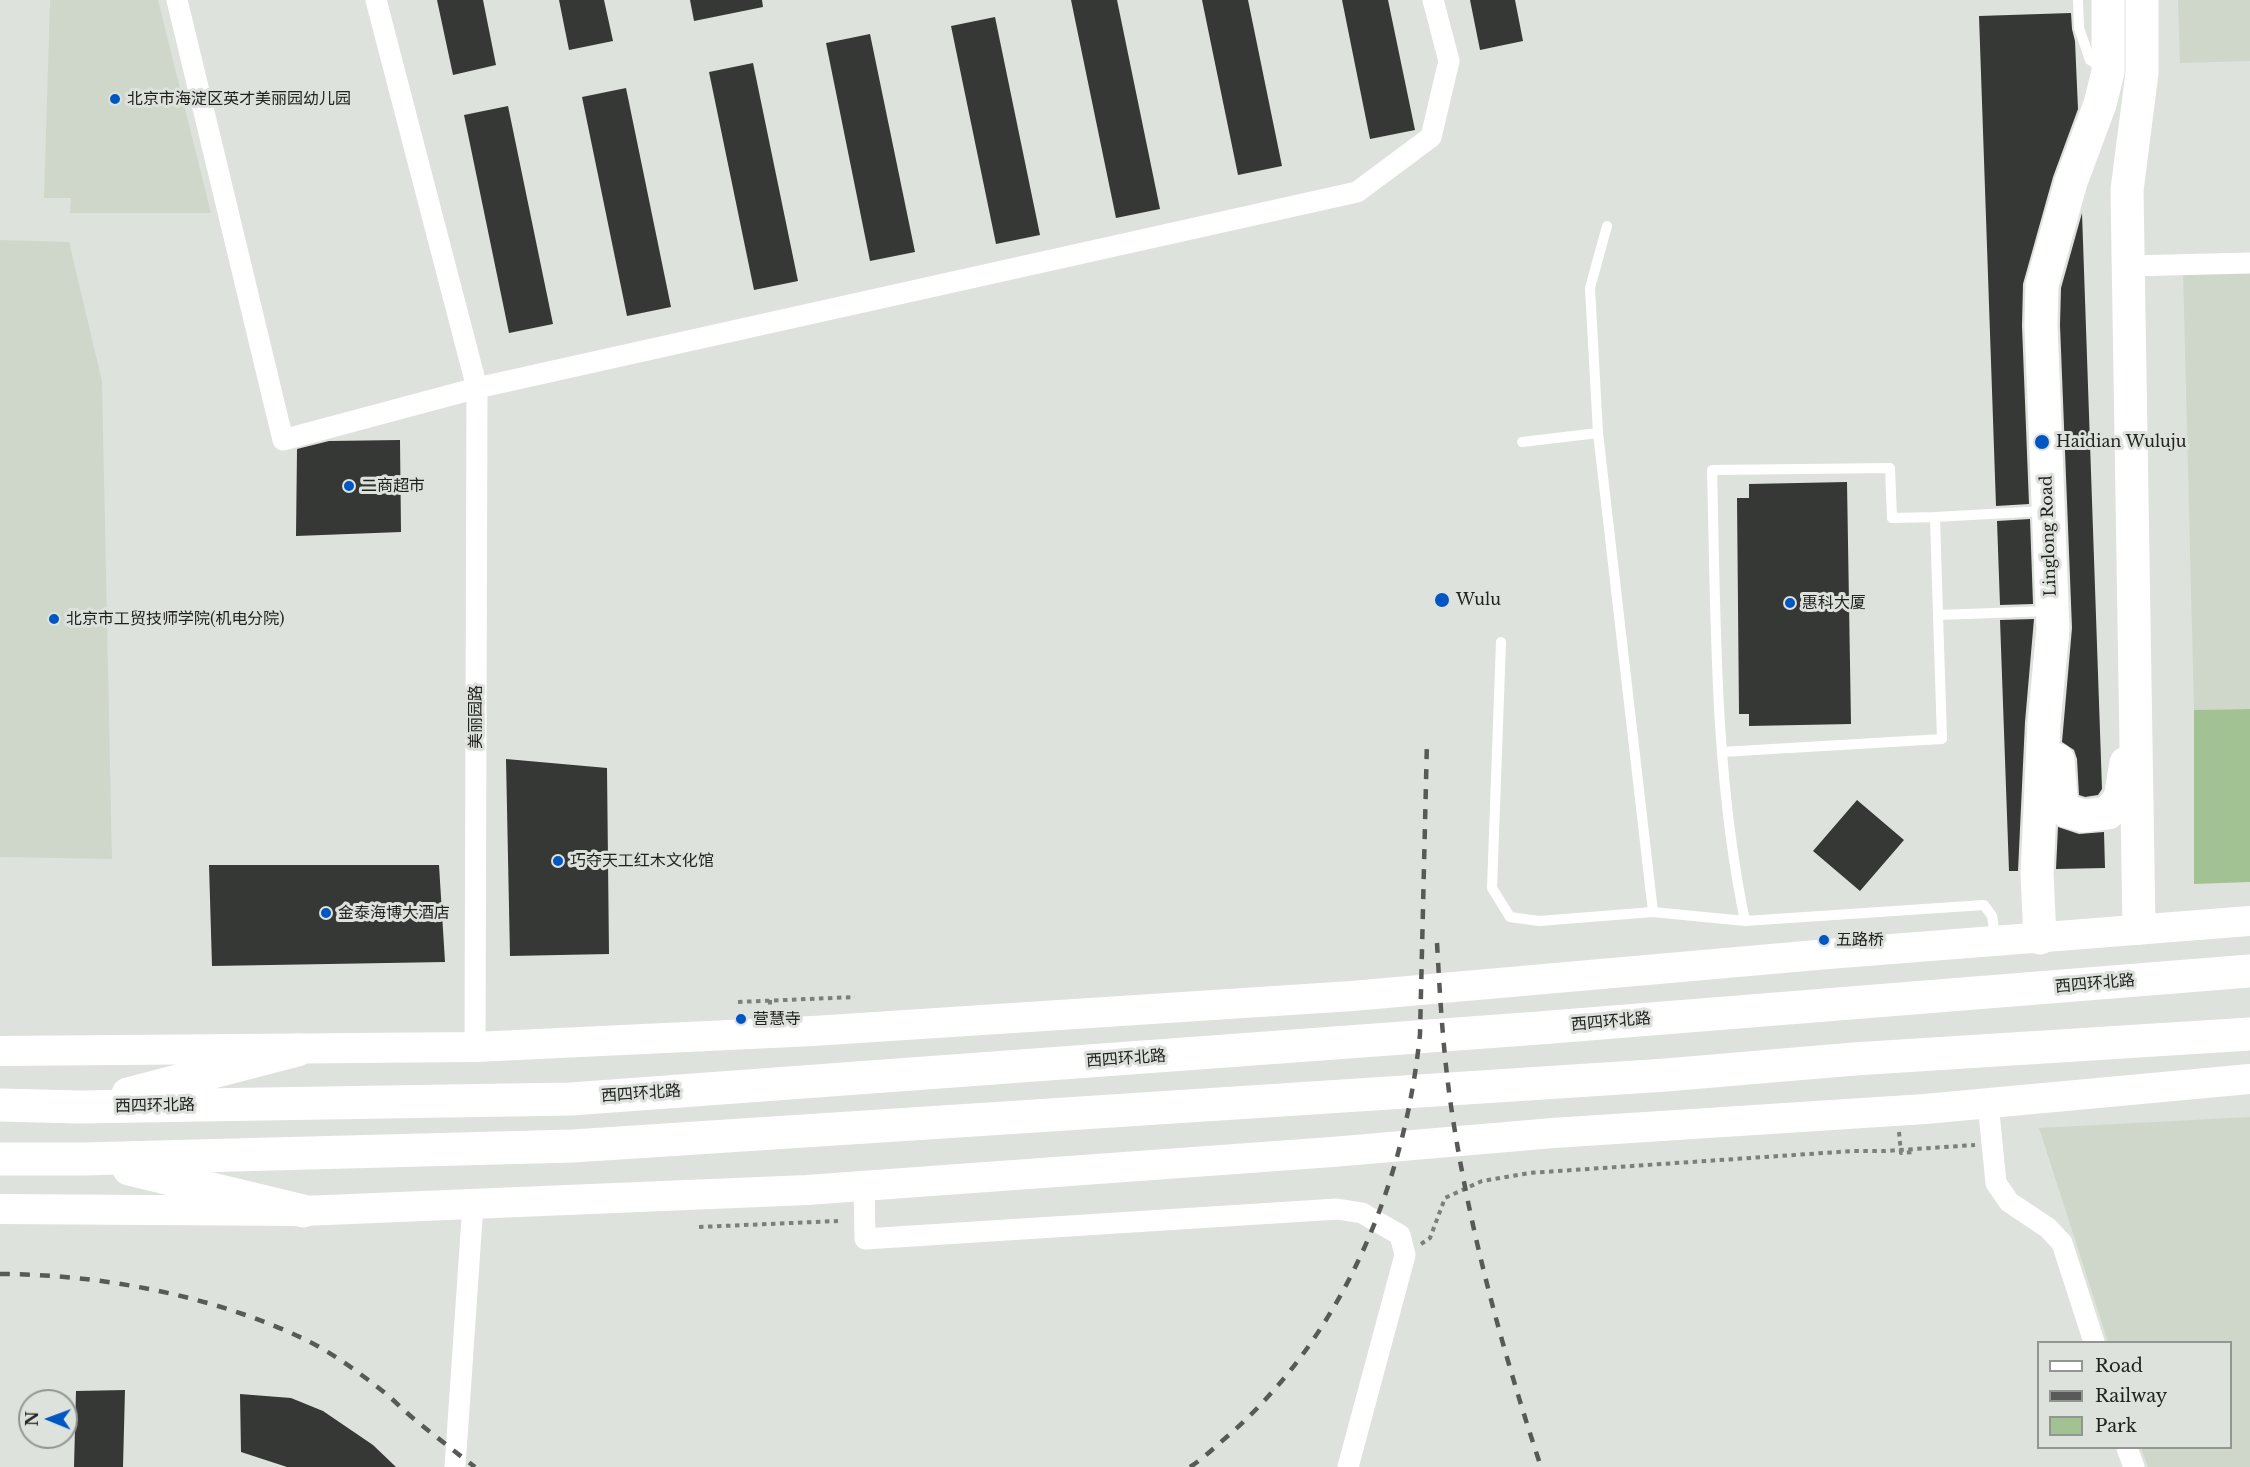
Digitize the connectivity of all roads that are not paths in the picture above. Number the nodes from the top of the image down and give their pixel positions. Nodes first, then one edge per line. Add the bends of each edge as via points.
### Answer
1 (177, 0) edge
2 (376, 0) edge
3 (1433, 0) edge
4 (2078, 0) edge
5 (2108, 0) edge
6 (2142, 0) edge
7 (2125, 72) junction
8 (1607, 226) dead end
9 (2250, 263) edge
10 (2128, 266) junction
11 (477, 388) junction
12 (1598, 434) junction
13 (1522, 442) dead end
14 (2048, 510) junction
15 (1935, 517) junction
16 (1938, 615) junction
17 (2053, 620) junction
18 (1501, 642) dead end
19 (2135, 712) junction
20 (1722, 752) junction
21 (1653, 912) junction
22 (1744, 921) junction
23 (2250, 921) edge
24 (2139, 928) junction
25 (2040, 938) junction
26 (1996, 940) junction
27 (2250, 971) edge
28 (2250, 1034) edge
29 (474, 1047) junction
30 (297, 1050) junction
31 (0, 1051) edge
32 (2250, 1079) edge
33 (1988, 1103) junction
34 (0, 1105) edge
35 (79, 1107) junction
36 (0, 1158) edge
37 (83, 1159) junction
38 (864, 1185) junction
39 (473, 1204) junction
40 (0, 1209) edge
41 (303, 1210) junction
42 (2094, 1341) edge
43 (2127, 1449) edge
44 (455, 1467) edge
45 (1348, 1467) edge
46 (2134, 1467) edge

1 - 11 street via 282,440
2 - 11 street, 美丽园路
3 - 11 street via 1449,61 1431,137 1357,192
4 - 7 lane via 2079,28 2090,60
5 - 7 main road, Linglong Road
6 - 7 main road, Linglong Road
7 - 10 main road, Linglong Road
7 - 14 main road, Linglong Road via 2100,104 2071,182 2042,285
8 - 12 lane via 1590,288
9 - 10 street
10 - 19 main road, Linglong Road
11 - 29 street, 美丽园路
12 - 13 lane
12 - 21 lane
14 - 15 lane
14 - 17 main road, Linglong Road
15 - 16 lane
15 - 20 lane via 1892,518 1890,468 1712,470
16 - 17 lane
16 - 20 lane via 1942,739
17 - 19 main road via 2061,799 2066,811 2084,816 2108,813 2120,798
17 - 25 main road, Linglong Road via 2037,874
18 - 21 lane via 1492,888 1510,916 1539,921
19 - 24 main road, Linglong Road
20 - 22 lane
21 - 22 lane
22 - 26 lane via 1983,905 1992,916
23 - 24 street
24 - 25 street
25 - 26 street
26 - 29 street via 1352,996 813,1031
27 - 35 main road, 西四环北路 via 571,1099
28 - 37 main road via 573,1146
29 - 30 street
30 - 31 street
30 - 35 main road
32 - 33 street
33 - 38 street
33 - 42 street via 1996,1183 2009,1202 2049,1228 2062,1244
34 - 35 main road, 西四环北路
36 - 37 main road
37 - 41 main road
38 - 39 street
38 - 45 street via 865,1239 1337,1209 1362,1213 1400,1235 1405,1255
39 - 41 street
39 - 44 street
40 - 41 street
43 - 46 street

